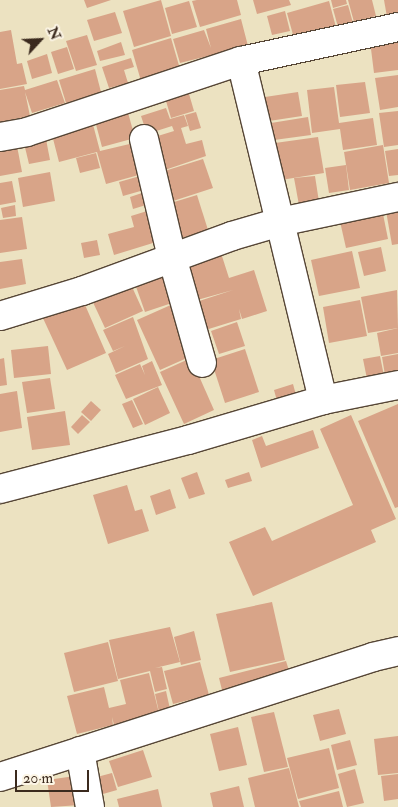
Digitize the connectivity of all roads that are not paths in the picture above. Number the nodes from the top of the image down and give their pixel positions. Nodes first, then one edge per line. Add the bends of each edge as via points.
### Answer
1 (398, 27) edge
2 (241, 61) junction
3 (0, 138) edge
4 (144, 139) dead end
5 (398, 196) edge
6 (280, 222) junction
7 (172, 257) junction
8 (0, 316) edge
9 (202, 363) dead end
10 (398, 385) edge
11 (323, 400) junction
12 (0, 489) edge
13 (398, 651) edge
14 (80, 752) junction
15 (0, 777) edge
16 (90, 807) edge

1 - 2 street
2 - 3 street via 27,132
2 - 6 street
4 - 7 street
5 - 6 street
6 - 7 street
6 - 11 street
7 - 8 street via 82,291
7 - 9 street
10 - 11 street
11 - 12 street via 188,440
13 - 14 street
14 - 15 street
14 - 16 street

